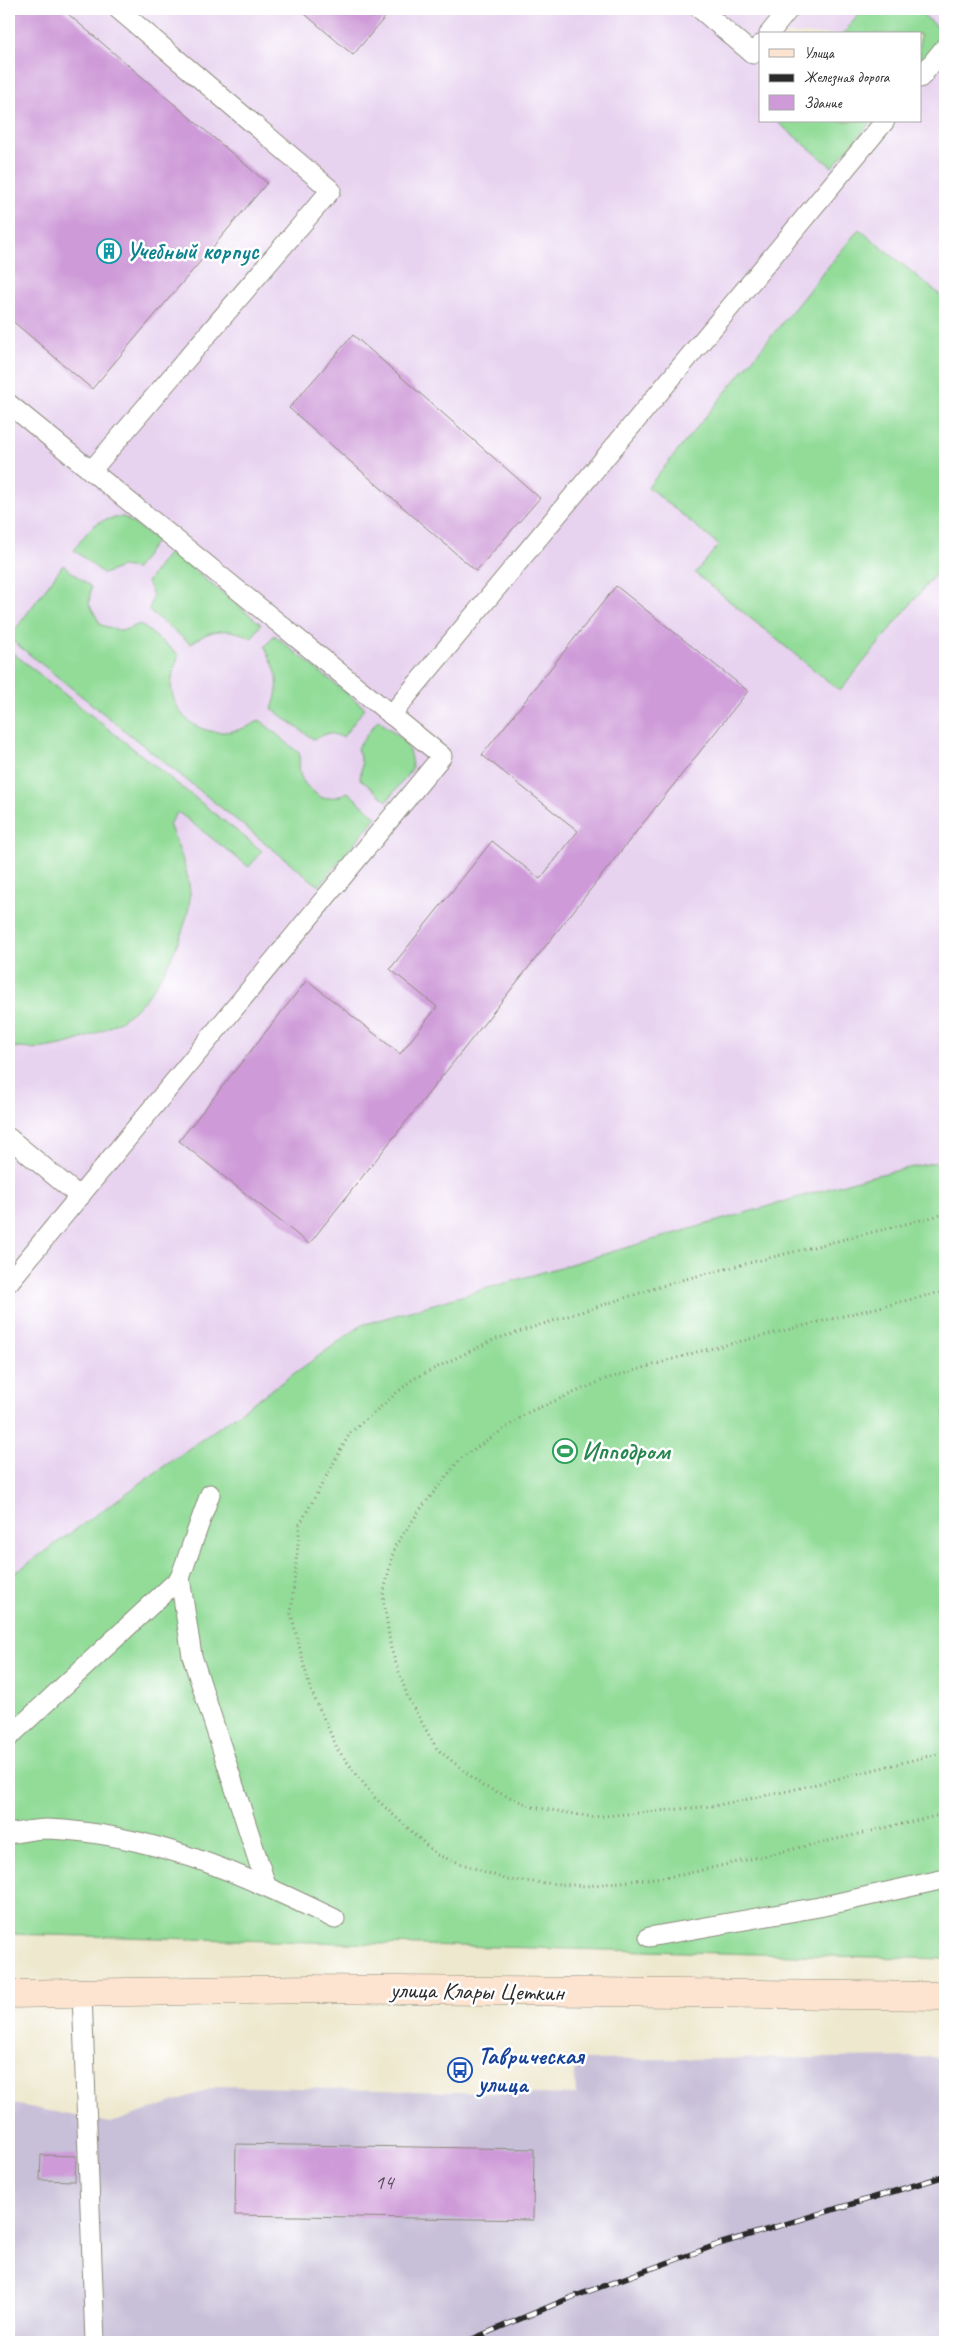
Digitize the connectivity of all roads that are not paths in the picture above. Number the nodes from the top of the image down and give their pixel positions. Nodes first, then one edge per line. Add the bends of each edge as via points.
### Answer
1 (118, 9) edge
2 (700, 9) edge
3 (789, 9) edge
4 (771, 32) edge
5 (759, 46) edge
6 (945, 47) edge
7 (922, 76) edge
8 (885, 122) edge
9 (9, 404) edge
10 (90, 471) junction
11 (391, 715) junction
12 (9, 1138) edge
13 (80, 1196) junction
14 (9, 1282) edge
15 (210, 1494) dead end
16 (180, 1578) junction
17 (9, 1737) edge
18 (9, 1834) edge
19 (945, 1879) edge
20 (266, 1885) junction
21 (336, 1918) dead end
22 (649, 1937) dead end
23 (82, 1993) junction
24 (9, 1994) edge
25 (945, 1996) edge
26 (95, 2342) edge

1 - 10 lane via 331,190
2 - 5 lane via 753,54
3 - 4 lane
6 - 7 lane
8 - 11 lane
9 - 10 lane
10 - 11 lane
11 - 13 lane via 442,756
12 - 13 lane
13 - 14 lane
15 - 16 lane
16 - 17 lane
16 - 20 lane via 192,1656
18 - 20 lane via 45,1829 133,1840 189,1855
19 - 22 lane via 819,1907
20 - 21 lane
23 - 24 street, улица Клары Цеткин
23 - 25 street, улица Клары Цеткин via 311,1989
23 - 26 lane

